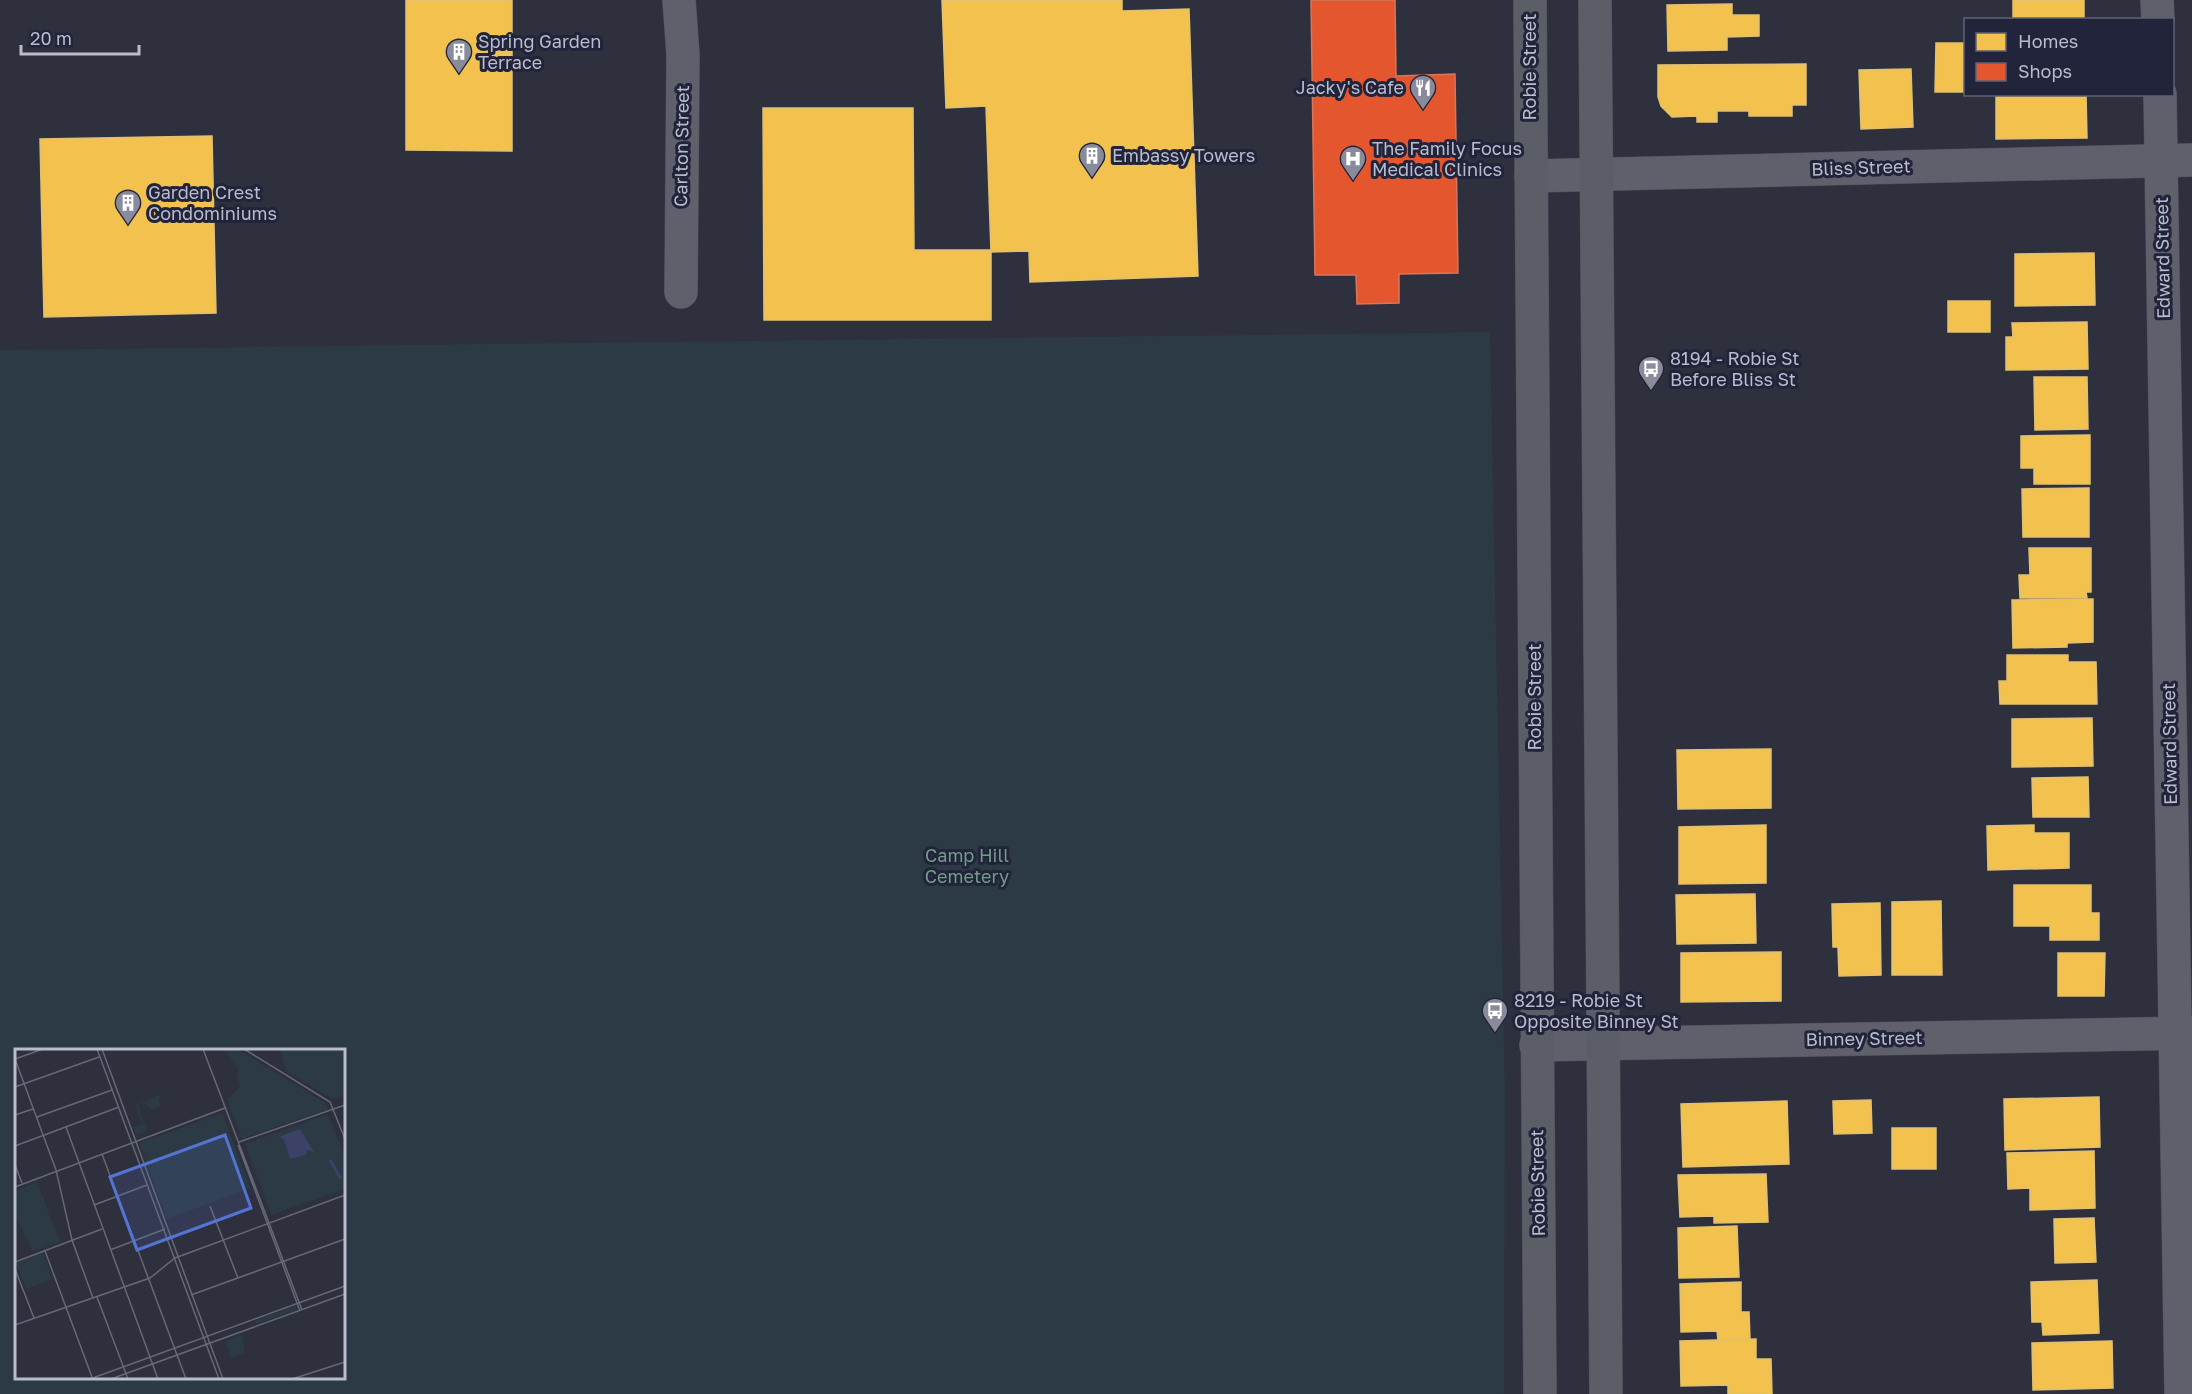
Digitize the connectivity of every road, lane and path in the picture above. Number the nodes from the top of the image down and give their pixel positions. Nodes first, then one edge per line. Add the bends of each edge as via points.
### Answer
1 (679, 0) edge
2 (1530, 0) edge
3 (1595, 0) edge
4 (2157, 0) edge
5 (2158, 18) edge
6 (2161, 96) edge
7 (2177, 160) edge
8 (1597, 175) junction
9 (1531, 176) junction
10 (681, 292) dead end
11 (2183, 1033) edge
12 (1604, 1044) junction
13 (1536, 1045) junction
14 (1540, 1394) edge
15 (1606, 1394) edge
16 (2181, 1394) edge

1 - 10 street, Carlton Street via 683,55
2 - 9 main road, Robie Street
3 - 8 main road
4 - 5 street
6 - 7 street, Edward Street
7 - 8 street, Bliss Street
7 - 11 street, Edward Street
8 - 9 street, Bliss Street
8 - 12 main road
9 - 13 main road, Robie Street
11 - 12 street, Binney Street
11 - 16 street, Edward Street
12 - 13 street, Binney Street
12 - 15 main road
13 - 14 main road, Robie Street

